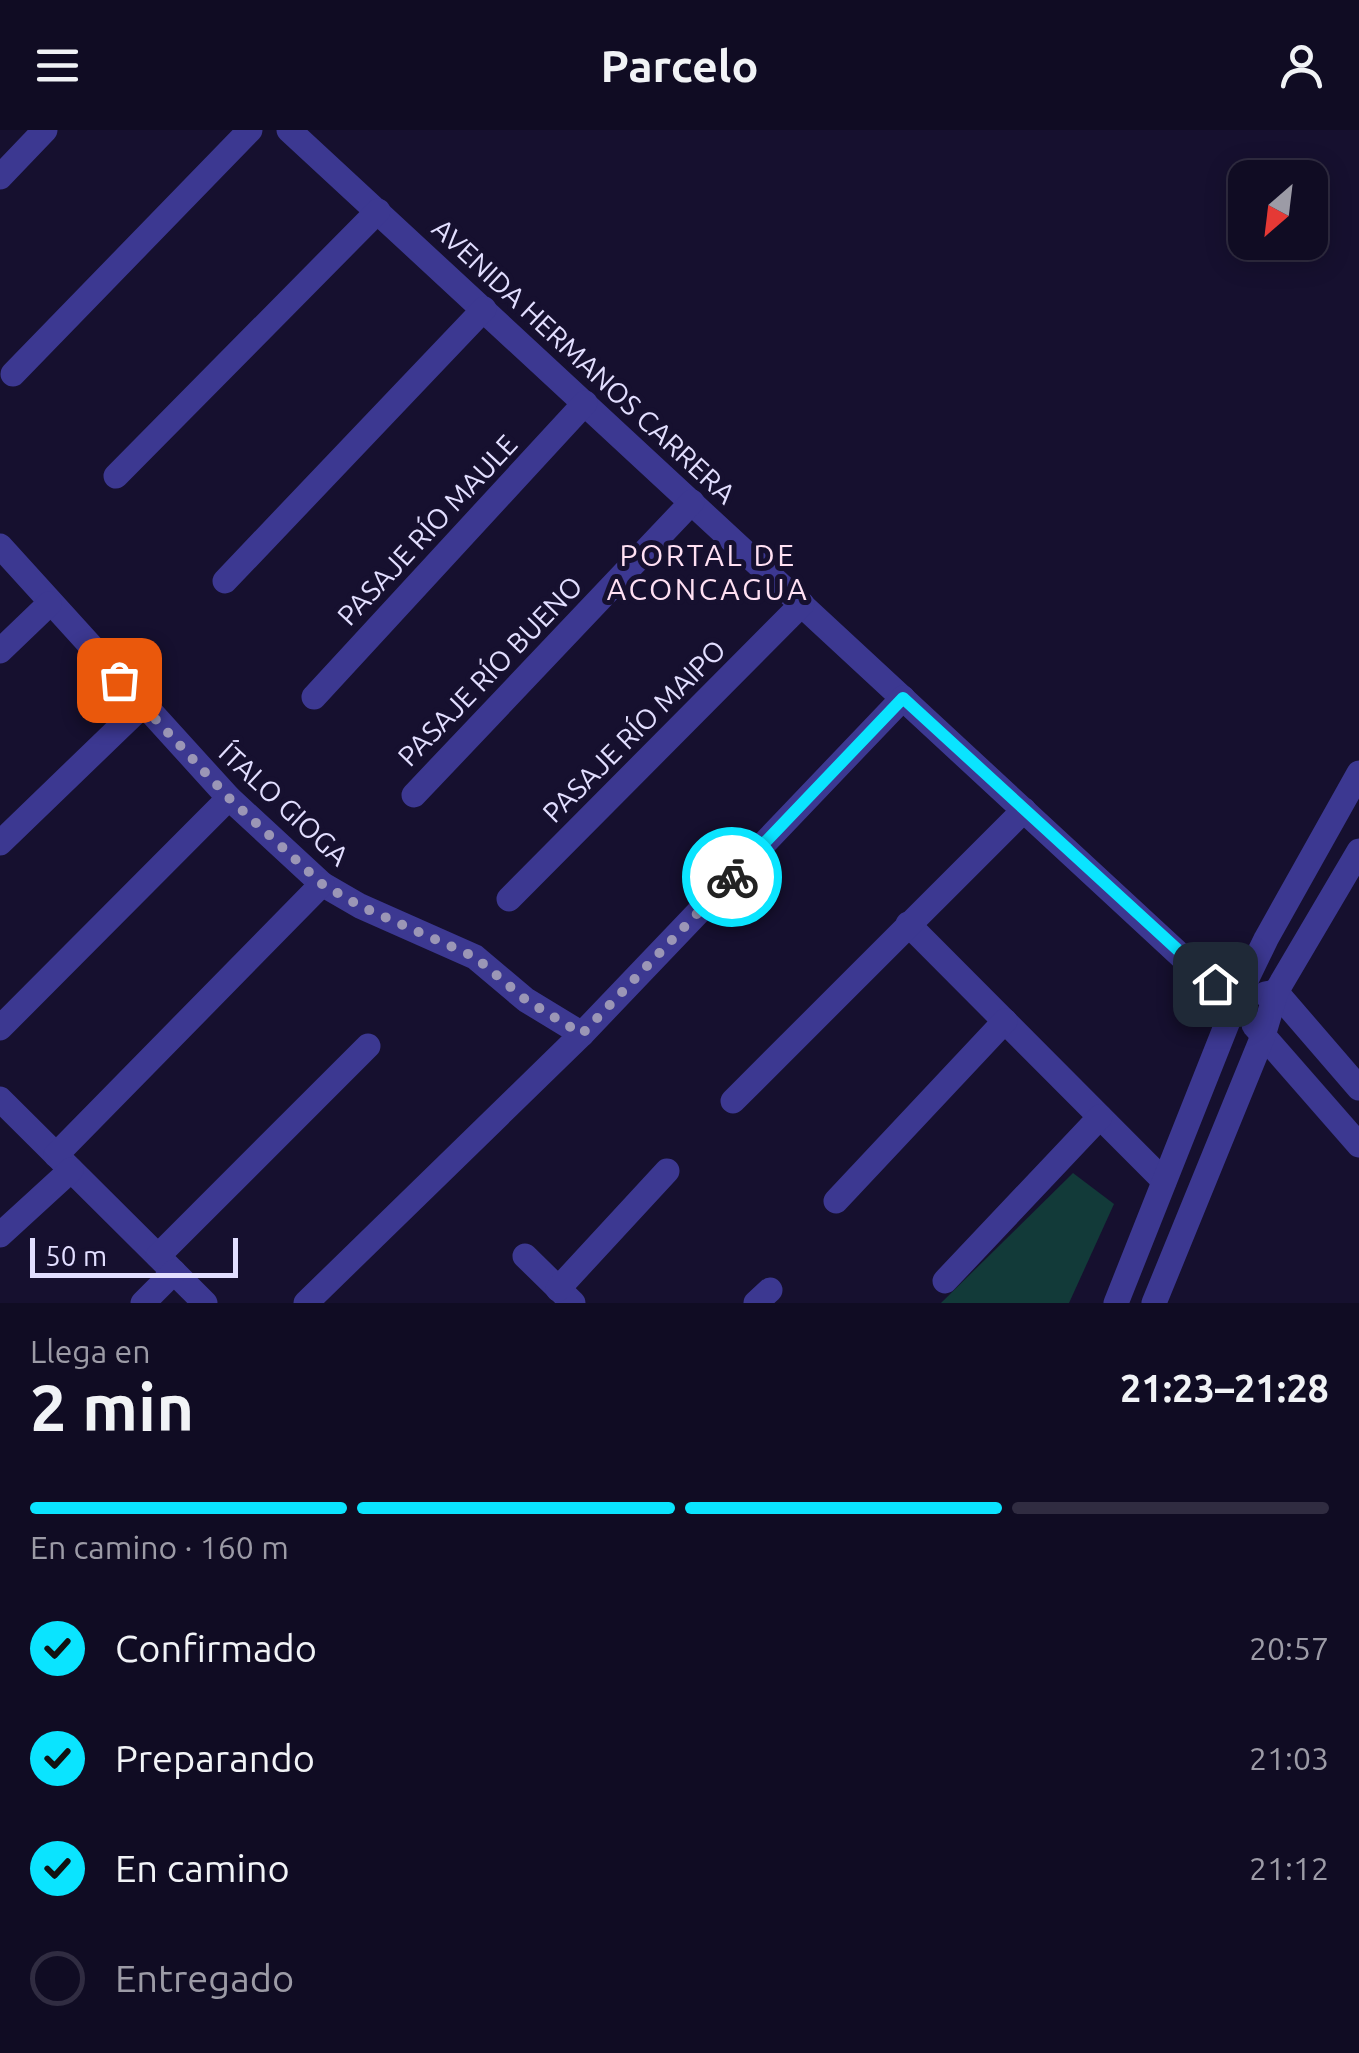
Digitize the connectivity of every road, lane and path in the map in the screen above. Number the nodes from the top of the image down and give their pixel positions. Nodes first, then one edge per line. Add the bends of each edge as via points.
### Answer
1 (46, 130) edge
2 (250, 130) edge
3 (290, 130) edge
4 (0, 177) edge
5 (378, 211) junction
6 (484, 309) junction
7 (13, 374) dead end
8 (585, 402) junction
9 (116, 476) dead end
10 (692, 502) junction
11 (0, 546) edge
12 (225, 580) dead end
13 (50, 604) junction
14 (802, 604) junction
15 (0, 651) edge
16 (314, 697) dead end
17 (903, 698) junction
18 (142, 706) junction
19 (1359, 773) edge
20 (414, 794) dead end
21 (229, 798) junction
22 (1024, 810) junction
23 (0, 843) edge
24 (1359, 851) edge
25 (322, 884) junction
26 (509, 900) dead end
27 (908, 924) junction
28 (1276, 992) junction
29 (1236, 1001) junction
30 (1005, 1022) junction
31 (0, 1028) edge
32 (582, 1034) junction
33 (1263, 1036) junction
34 (368, 1046) dead end
35 (1359, 1088) edge
36 (0, 1099) edge
37 (733, 1101) dead end
38 (1100, 1117) junction
39 (1359, 1145) edge
40 (64, 1163) junction
41 (667, 1172) dead end
42 (1164, 1181) junction
43 (836, 1201) dead end
44 (0, 1235) edge
45 (525, 1256) dead end
46 (166, 1264) junction
47 (946, 1281) dead end
48 (565, 1296) edge
49 (143, 1303) edge
50 (206, 1303) edge
51 (306, 1303) edge
52 (1116, 1303) edge
53 (1154, 1303) edge

1 - 4 street
2 - 7 street
3 - 5 street, AVENIDA HERMANOS CARRERA
5 - 6 street, AVENIDA HERMANOS CARRERA
5 - 9 street
6 - 8 street, AVENIDA HERMANOS CARRERA
6 - 12 street
8 - 10 street, AVENIDA HERMANOS CARRERA
8 - 16 street, PASAJE RÍO MAULE
10 - 14 street, AVENIDA HERMANOS CARRERA
10 - 20 street, PASAJE RÍO BUENO
11 - 13 street, ÍTALO GIOGA
13 - 15 street
13 - 18 street, ÍTALO GIOGA
14 - 17 street, AVENIDA HERMANOS CARRERA
14 - 26 street, PASAJE RÍO MAIPO
17 - 22 street, AVENIDA HERMANOS CARRERA
17 - 32 street
18 - 21 street, ÍTALO GIOGA
18 - 23 street
19 - 29 street
21 - 25 street, ÍTALO GIOGA
21 - 31 street
22 - 27 street
22 - 29 street, AVENIDA HERMANOS CARRERA
24 - 28 street
25 - 32 street, ÍTALO GIOGA via 475,957 526,1000
25 - 40 street
27 - 30 street
27 - 37 street
28 - 29 street
28 - 33 street
28 - 35 street
29 - 33 street, AVENIDA HERMANOS CARRERA
29 - 42 street
30 - 38 street
30 - 43 street
32 - 51 street
33 - 39 street, AVENIDA HERMANOS CARRERA
33 - 53 street
34 - 46 street
36 - 40 street
38 - 42 street
38 - 47 street
40 - 44 street
40 - 46 street
41 - 48 street
42 - 52 street
45 - 48 street
46 - 49 street
46 - 50 street

